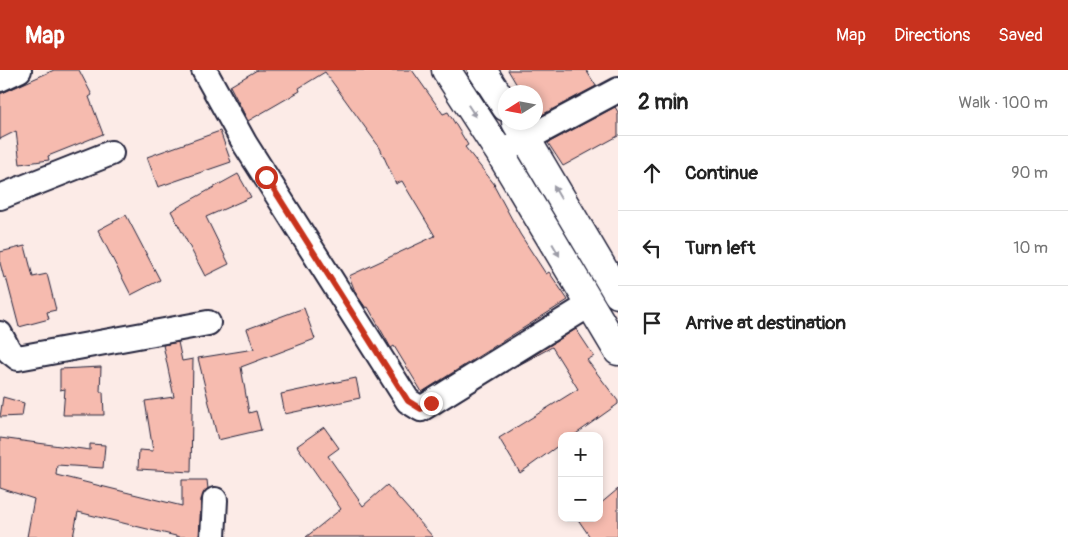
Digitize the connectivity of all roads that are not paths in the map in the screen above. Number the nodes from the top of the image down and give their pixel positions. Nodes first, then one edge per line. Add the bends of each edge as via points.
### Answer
1 (19, 70) edge
2 (204, 70) edge
3 (446, 70) edge
4 (482, 70) edge
5 (0, 80) edge
6 (618, 90) edge
7 (498, 95) edge
8 (521, 131) edge
9 (111, 153) dead end
10 (500, 153) junction
11 (0, 197) edge
12 (611, 267) edge
13 (618, 294) edge
14 (589, 304) junction
15 (208, 323) dead end
16 (0, 334) edge
17 (618, 351) edge
18 (215, 500) dead end
19 (213, 537) edge

1 - 5 street
2 - 14 street via 245,144 408,401 421,409
3 -> 10 main road
4 - 7 main road
6 - 8 street
8 - 10 street
12 -> 8 main road
9 - 11 street
10 -> 14 main road
12 - 13 main road
14 - 17 main road
15 - 16 street via 18,358 9,351
18 - 19 street

